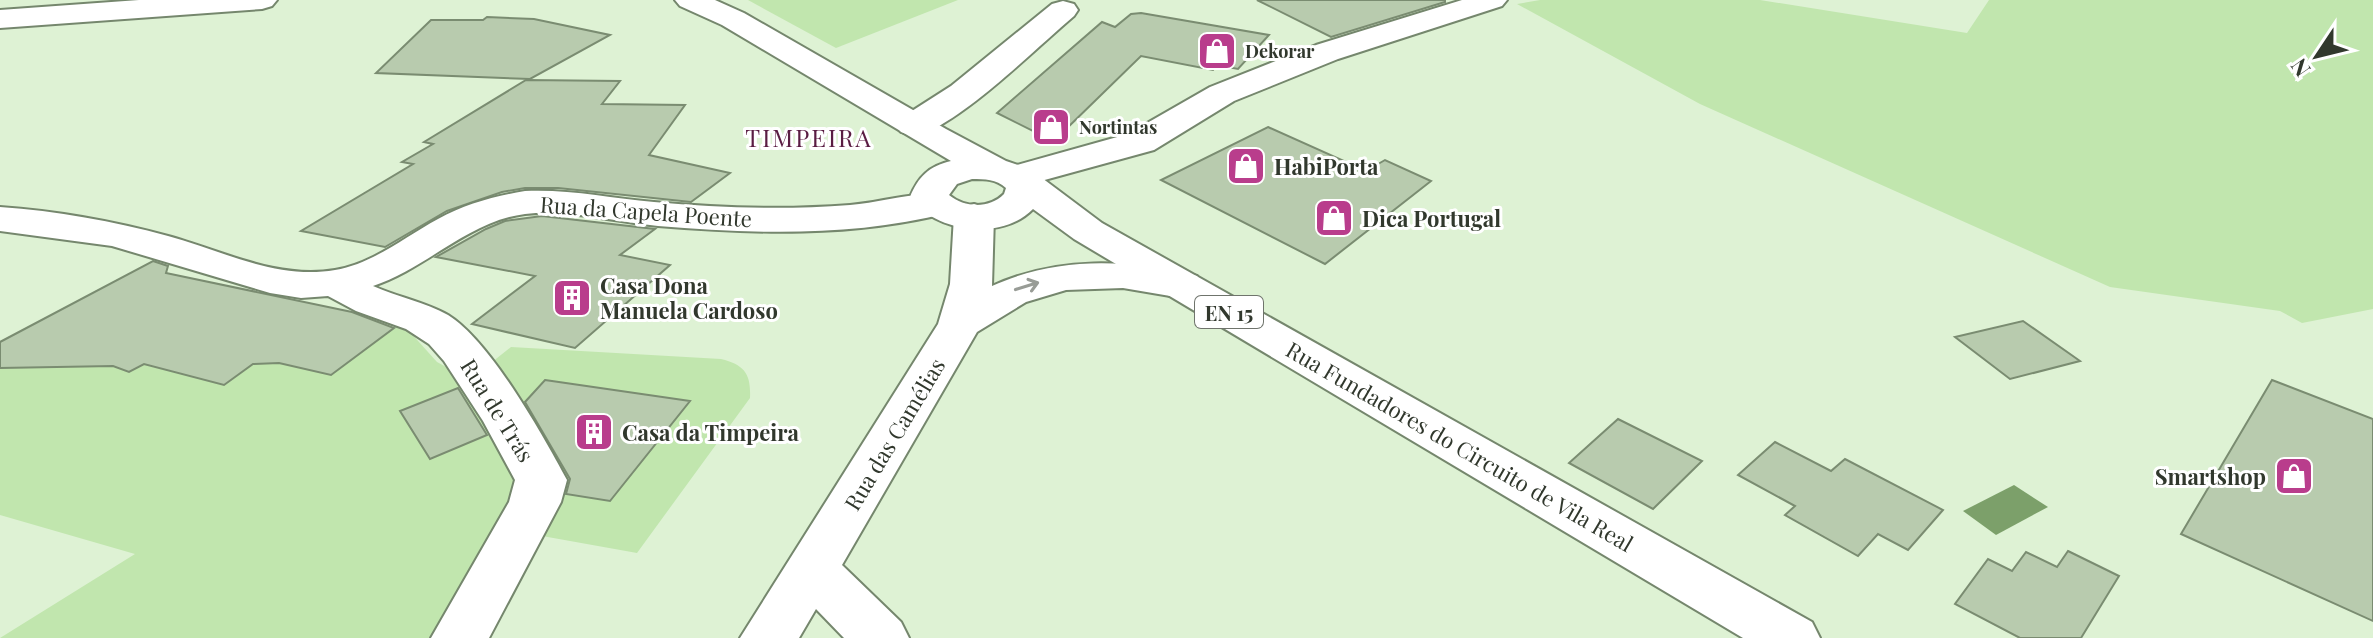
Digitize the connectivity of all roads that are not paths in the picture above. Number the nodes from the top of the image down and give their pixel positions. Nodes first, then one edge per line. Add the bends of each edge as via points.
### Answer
1 (262, 0) edge
2 (690, 0) edge
3 (1492, 0) edge
4 (1063, 10) dead end
5 (0, 19) edge
6 (923, 131) junction
7 (985, 191) junction
8 (0, 219) edge
9 (337, 283) junction
10 (1182, 285) junction
11 (960, 324) junction
12 (813, 570) junction
13 (460, 638) edge
14 (769, 638) edge
15 (880, 638) edge
16 (1791, 638) edge

1 - 5 street
2 - 6 street
3 - 7 street, Rua da Capela Poente via 1327,52 1222,94 1141,142
4 - 6 street
6 - 7 street
7 - 9 street, Rua da Capela Poente via 884,215 806,221 531,201 478,215 394,264
7 - 10 street, Rua Fundadores do Circuito de Vila Real / EN 15 via 1088,231
7 - 11 street, Rua das Camélias via 970,301
8 - 9 street, Rua da Capela Poente via 99,231 286,284
9 - 13 street, Rua de Trás via 448,336 541,480 535,502
11 -> 10 street via 1012,290 1080,274 1150,277
10 - 16 street, Rua Fundadores do Circuito de Vila Real / EN 15
11 - 12 street, Rua das Camélias
12 - 14 street, Rua das Camélias
12 - 15 street

